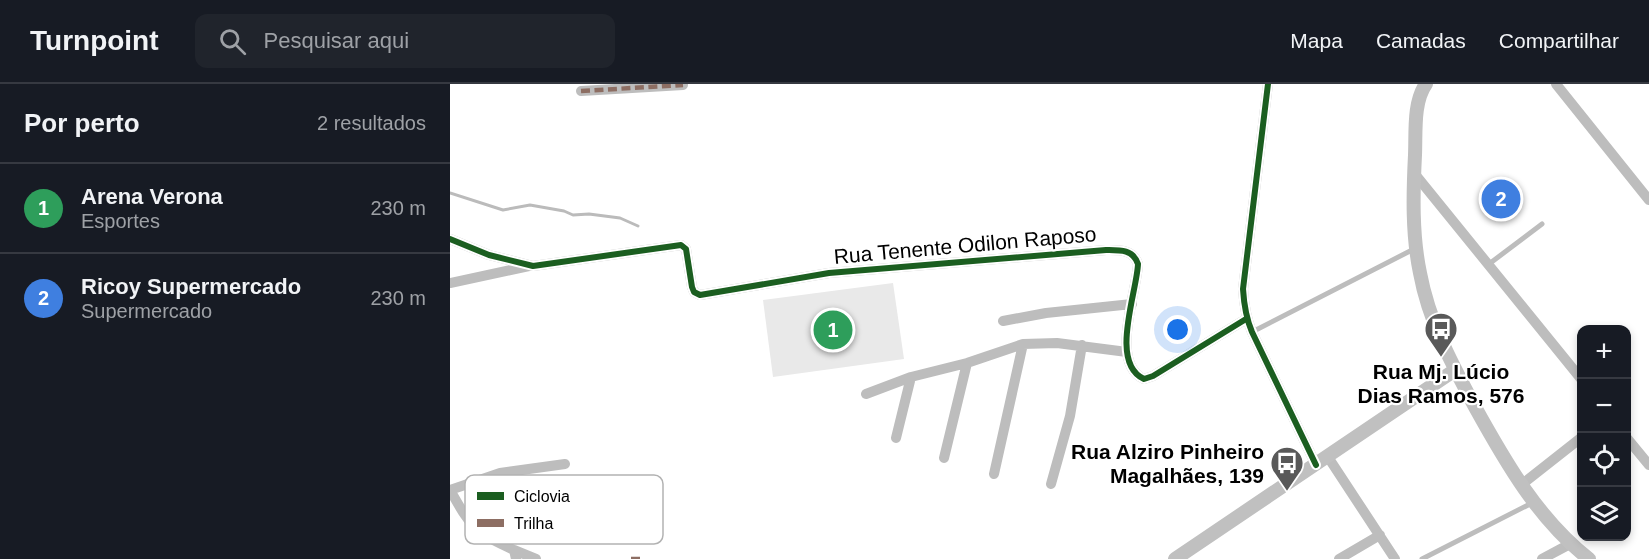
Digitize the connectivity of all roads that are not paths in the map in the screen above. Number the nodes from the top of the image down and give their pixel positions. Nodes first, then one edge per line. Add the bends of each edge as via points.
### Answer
1 (1269, 84) edge
2 (1556, 84) edge
3 (682, 85) edge
4 (615, 86) edge
5 (1422, 86) edge
6 (581, 91) dead end
7 (1414, 173) junction
8 (1649, 200) edge
9 (1542, 224) dead end
10 (450, 239) edge
11 (1416, 248) junction
12 (501, 259) junction
13 (1489, 264) junction
14 (532, 266) junction
15 (502, 272) junction
16 (450, 283) edge
17 (1132, 304) junction
18 (1246, 319) junction
19 (1003, 321) dead end
20 (1252, 332) junction
21 (1023, 344) junction
22 (1082, 345) junction
23 (1127, 352) junction
24 (967, 363) junction
25 (1455, 370) junction
26 (911, 376) junction
27 (1580, 379) edge
28 (866, 394) dead end
29 (896, 438) dead end
30 (1577, 440) edge
31 (1631, 443) edge
32 (944, 458) dead end
33 (1322, 461) junction
34 (565, 464) dead end
35 (1649, 465) edge
36 (994, 474) dead end
37 (492, 475) edge
38 (1051, 484) dead end
39 (465, 485) edge
40 (1521, 485) junction
41 (450, 490) edge
42 (1534, 502) junction
43 (465, 515) edge
44 (1380, 535) junction
45 (496, 544) edge
46 (1570, 544) junction
47 (514, 556) edge
48 (536, 559) edge
49 (1175, 559) edge
50 (1339, 559) edge
51 (1395, 559) edge
52 (1422, 559) edge
53 (1542, 559) edge
54 (1589, 559) edge

1 - 18 street via 1243,289
2 - 8 street
3 - 4 street
4 - 6 street
5 - 7 main road
7 - 11 main road
7 - 13 street
9 - 13 lane
10 - 12 street
11 - 20 lane
11 - 25 main road via 1431,314
12 - 14 street
12 - 15 street
13 - 27 street
14 - 15 street
14 - 17 street, Rua Tenente Odilon Raposo via 681,245 686,249 694,292 700,295 850,271 1120,250 1135,256 1138,264
15 - 16 street
17 - 19 street
17 - 23 street, Rua Tenente Odilon Raposo
18 - 20 street
18 - 23 street via 1148,378 1137,375
20 - 33 street
21 - 22 street
21 - 24 street
21 - 36 street
22 - 23 street
22 - 38 street via 1070,416
24 - 26 street
24 - 32 street
25 - 33 main road
25 - 40 main road
26 - 28 street
26 - 29 street
30 - 40 street
31 - 35 street
33 - 44 street
33 - 49 main road
34 - 37 street
39 - 41 street
40 - 42 main road
41 - 43 street
42 - 46 main road
42 - 52 lane
44 - 50 street
44 - 51 street
45 - 47 street
46 - 53 street
46 - 54 main road
47 - 48 street

